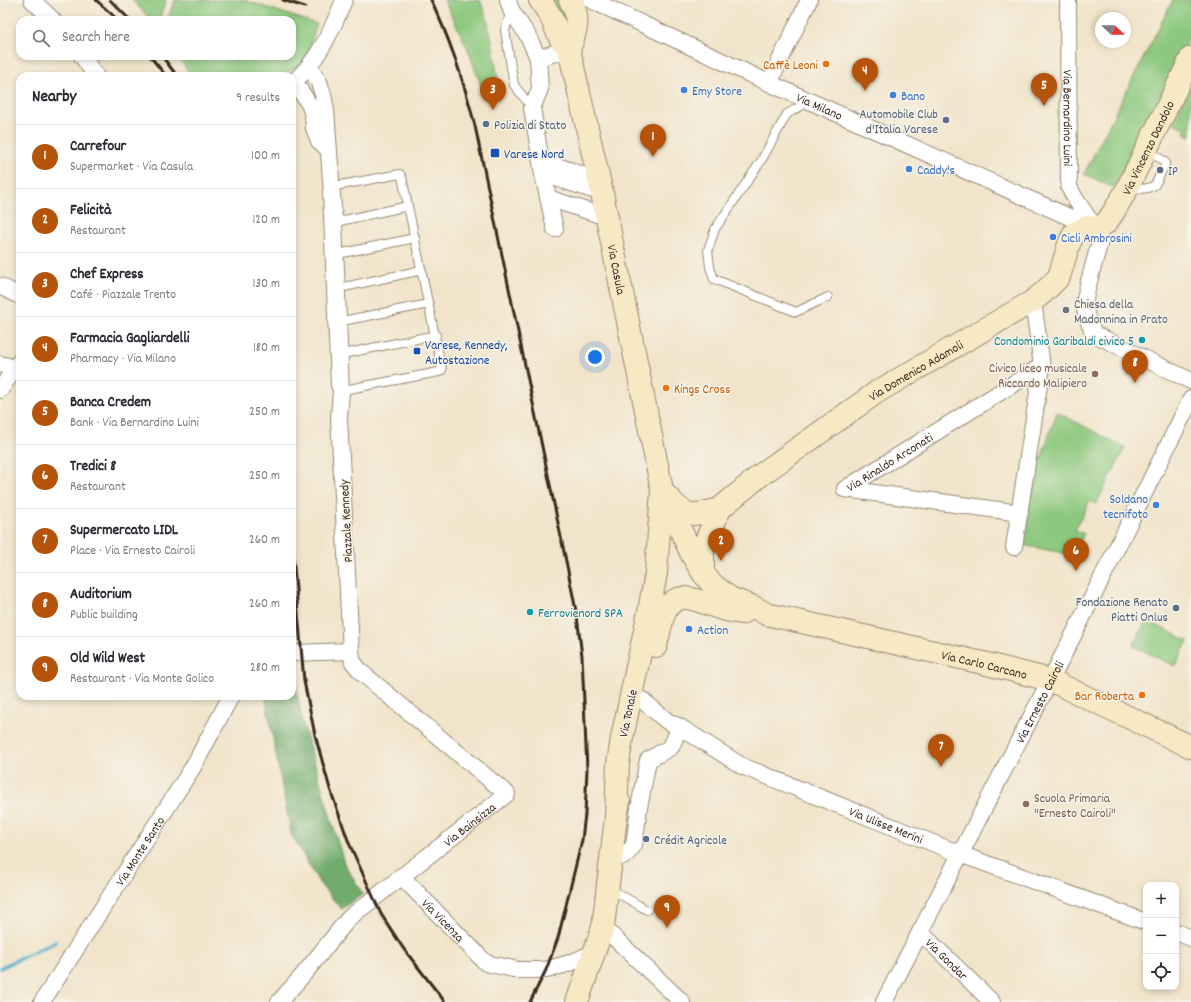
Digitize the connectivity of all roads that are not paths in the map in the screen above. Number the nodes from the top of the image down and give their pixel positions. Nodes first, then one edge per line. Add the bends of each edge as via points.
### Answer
1 (32, 0) edge
2 (344, 0) edge
3 (540, 0) edge
4 (570, 0) edge
5 (591, 0) edge
6 (809, 0) edge
7 (1068, 0) edge
8 (509, 5) edge
9 (50, 16) edge
10 (569, 49) junction
11 (538, 58) junction
12 (1191, 58) edge
13 (85, 60) edge
14 (309, 66) junction
15 (93, 72) edge
16 (296, 79) edge
17 (770, 83) junction
18 (296, 86) edge
19 (810, 101) junction
20 (532, 108) junction
21 (329, 150) junction
22 (545, 180) junction
23 (332, 187) junction
24 (603, 199) junction
25 (408, 206) junction
26 (331, 223) junction
27 (1094, 228) junction
28 (555, 229) dead end
29 (415, 238) junction
30 (333, 255) junction
31 (422, 270) junction
32 (0, 286) edge
33 (334, 289) junction
34 (16, 294) edge
35 (828, 297) dead end
36 (1033, 301) junction
37 (429, 304) junction
38 (335, 323) junction
39 (436, 335) junction
40 (336, 356) junction
41 (1042, 366) junction
42 (13, 369) edge
43 (1191, 381) edge
44 (0, 390) edge
45 (341, 391) junction
46 (1191, 399) edge
47 (662, 490) junction
48 (720, 509) junction
49 (1020, 513) junction
50 (1014, 547) dead end
51 (703, 573) junction
52 (657, 612) junction
53 (766, 614) junction
54 (351, 651) junction
55 (296, 653) edge
56 (1050, 680) junction
57 (229, 700) edge
58 (642, 700) junction
59 (680, 728) junction
60 (1191, 747) edge
61 (616, 817) junction
62 (960, 854) junction
63 (610, 860) junction
64 (402, 876) junction
65 (607, 887) junction
66 (647, 910) dead end
67 (1143, 921) edge
68 (603, 927) junction
69 (920, 932) junction
70 (1179, 933) edge
71 (1191, 938) edge
72 (593, 953) junction
73 (42, 1002) edge
74 (279, 1002) edge
75 (577, 1002) edge
76 (682, 1002) edge
77 (884, 1002) edge
78 (992, 1002) edge

1 - 9 street
2 - 14 street via 332,29
3 - 10 main road, Via Casula via 550,14 560,38
4 - 10 main road via 576,12 577,24
5 - 17 street, Via Milano
6 - 17 street
7 - 27 street, Via Bernardino Luini via 1069,187
8 - 11 street
8 - 20 lane via 505,30 514,85
10 - 11 street
10 - 24 main road, Via Casula
11 - 20 street via 540,89
12 - 27 main road, Via Vincenzo Dandolo via 1129,185 1106,222
13 - 15 street
14 - 16 street
14 - 21 street, Piazzale Kennedy via 324,95
17 - 19 street, Via Milano
18 - 21 street via 309,104 319,141
19 - 27 street, Via Milano
19 - 35 lane via 787,114 761,161 716,229 708,250 714,279 796,312
20 - 22 street
21 - 23 street, Piazzale Kennedy
22 - 24 street
22 - 24 street
22 - 28 street
23 - 25 lane via 400,174
23 - 26 street, Piazzale Kennedy
24 - 47 main road, Via Casula
25 - 26 lane
25 - 29 lane
26 - 30 street, Piazzale Kennedy
27 - 36 main road, Via Domenico Adamoli via 1074,233 1060,277
27 - 43 street, Via Bernardino Luini via 1100,241 1084,304 1094,334
29 - 30 lane
29 - 31 lane
30 - 33 street, Piazzale Kennedy
31 - 33 lane
31 - 37 lane
32 - 34 street
33 - 38 street, Piazzale Kennedy
36 - 41 street
36 - 48 main road, Via Domenico Adamoli via 877,392 762,474
37 - 38 lane
37 - 39 lane
38 - 40 street, Piazzale Kennedy
39 - 40 lane
39 - 45 lane via 441,371
40 - 45 street, Piazzale Kennedy
41 - 49 street
41 - 49 street, Via Rinaldo Arconati via 845,489
42 - 44 street
45 - 54 street, Piazzale Kennedy via 339,418
46 - 56 street, Via Ernesto Cairoli via 1080,629
47 - 48 main road, Via Domenico Adamoli via 687,514
47 - 51 main road, Via Carlo Carcano
47 - 52 main road
48 - 51 main road, Via Domenico Adamoli via 703,547
49 - 50 street
51 - 53 main road, Via Carlo Carcano via 719,591
52 - 53 main road, Via Carlo Carcano via 683,597 732,611 752,615
52 - 58 main road, Via Tonale
52 - 61 main road, Via Tonale via 622,738 618,763
53 - 56 main road, Via Carlo Carcano
54 - 55 street
54 - 64 street, Via Bainsizza via 354,662 362,673 507,794
56 - 60 main road, Via Carlo Carcano
56 - 62 street, Via Ernesto Cairoli
57 - 73 street, Via Monte Santo via 193,767
58 - 59 street, Via Ulisse Merini
58 - 61 main road, Via Tonale via 631,739
59 - 62 street, Via Ulisse Merini via 742,766
59 - 63 street via 671,747 648,760 638,808 634,845 626,855
61 - 63 main road, Via Tonale
62 - 67 street, Via Ulisse Merini
62 - 69 street, Via Ernesto Cairoli
63 - 65 main road, Via Tonale
64 - 72 street, Via Vicenza via 486,963 518,970 546,970
64 - 74 street, Via Bainsizza via 349,918
65 - 66 lane
65 - 68 main road, Via Tonale
68 - 72 main road, Via Tonale
68 - 76 street
69 - 77 street, Via Ernesto Cairoli
69 - 78 street, Via Gondar
70 - 71 street
72 - 75 main road, Via Tonale

